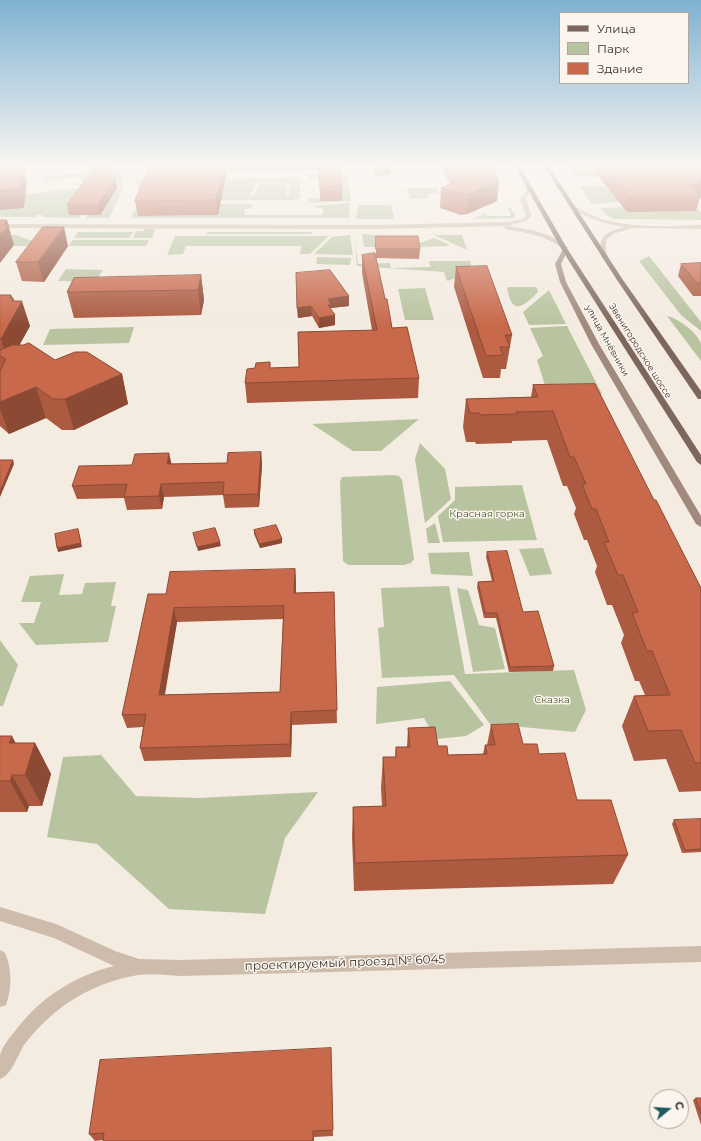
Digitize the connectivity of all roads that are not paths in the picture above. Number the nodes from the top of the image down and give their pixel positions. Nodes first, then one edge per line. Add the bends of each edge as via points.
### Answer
1 (525, 218) edge
2 (547, 218) edge
3 (580, 218) edge
4 (593, 218) edge
5 (0, 226) edge
6 (467, 226) junction
7 (651, 226) junction
8 (701, 227) edge
9 (565, 249) junction
10 (605, 258) junction
11 (701, 397) edge
12 (701, 462) edge
13 (701, 524) edge
14 (0, 914) edge
15 (701, 954) edge
16 (0, 958) edge
17 (139, 967) junction
18 (0, 999) edge
19 (0, 1070) edge

1 - 6 street via 508,224
2 - 9 main road
3 - 10 main road
4 - 7 street via 619,224
5 - 6 street
6 - 9 street via 523,230 552,239
7 - 8 street
7 - 10 street via 624,229 609,234 602,245
9 - 12 main road, Звенигородское шоссе
9 - 13 main road, улица Мнёвники via 558,264 563,282 595,344
10 - 11 main road
14 - 17 street, проектируемый проезд № 6045 via 56,930 113,958
15 - 17 street, проектируемый проезд № 6045
16 - 18 street via 3,969
17 - 19 street via 96,979 73,989 52,1003 24,1030

